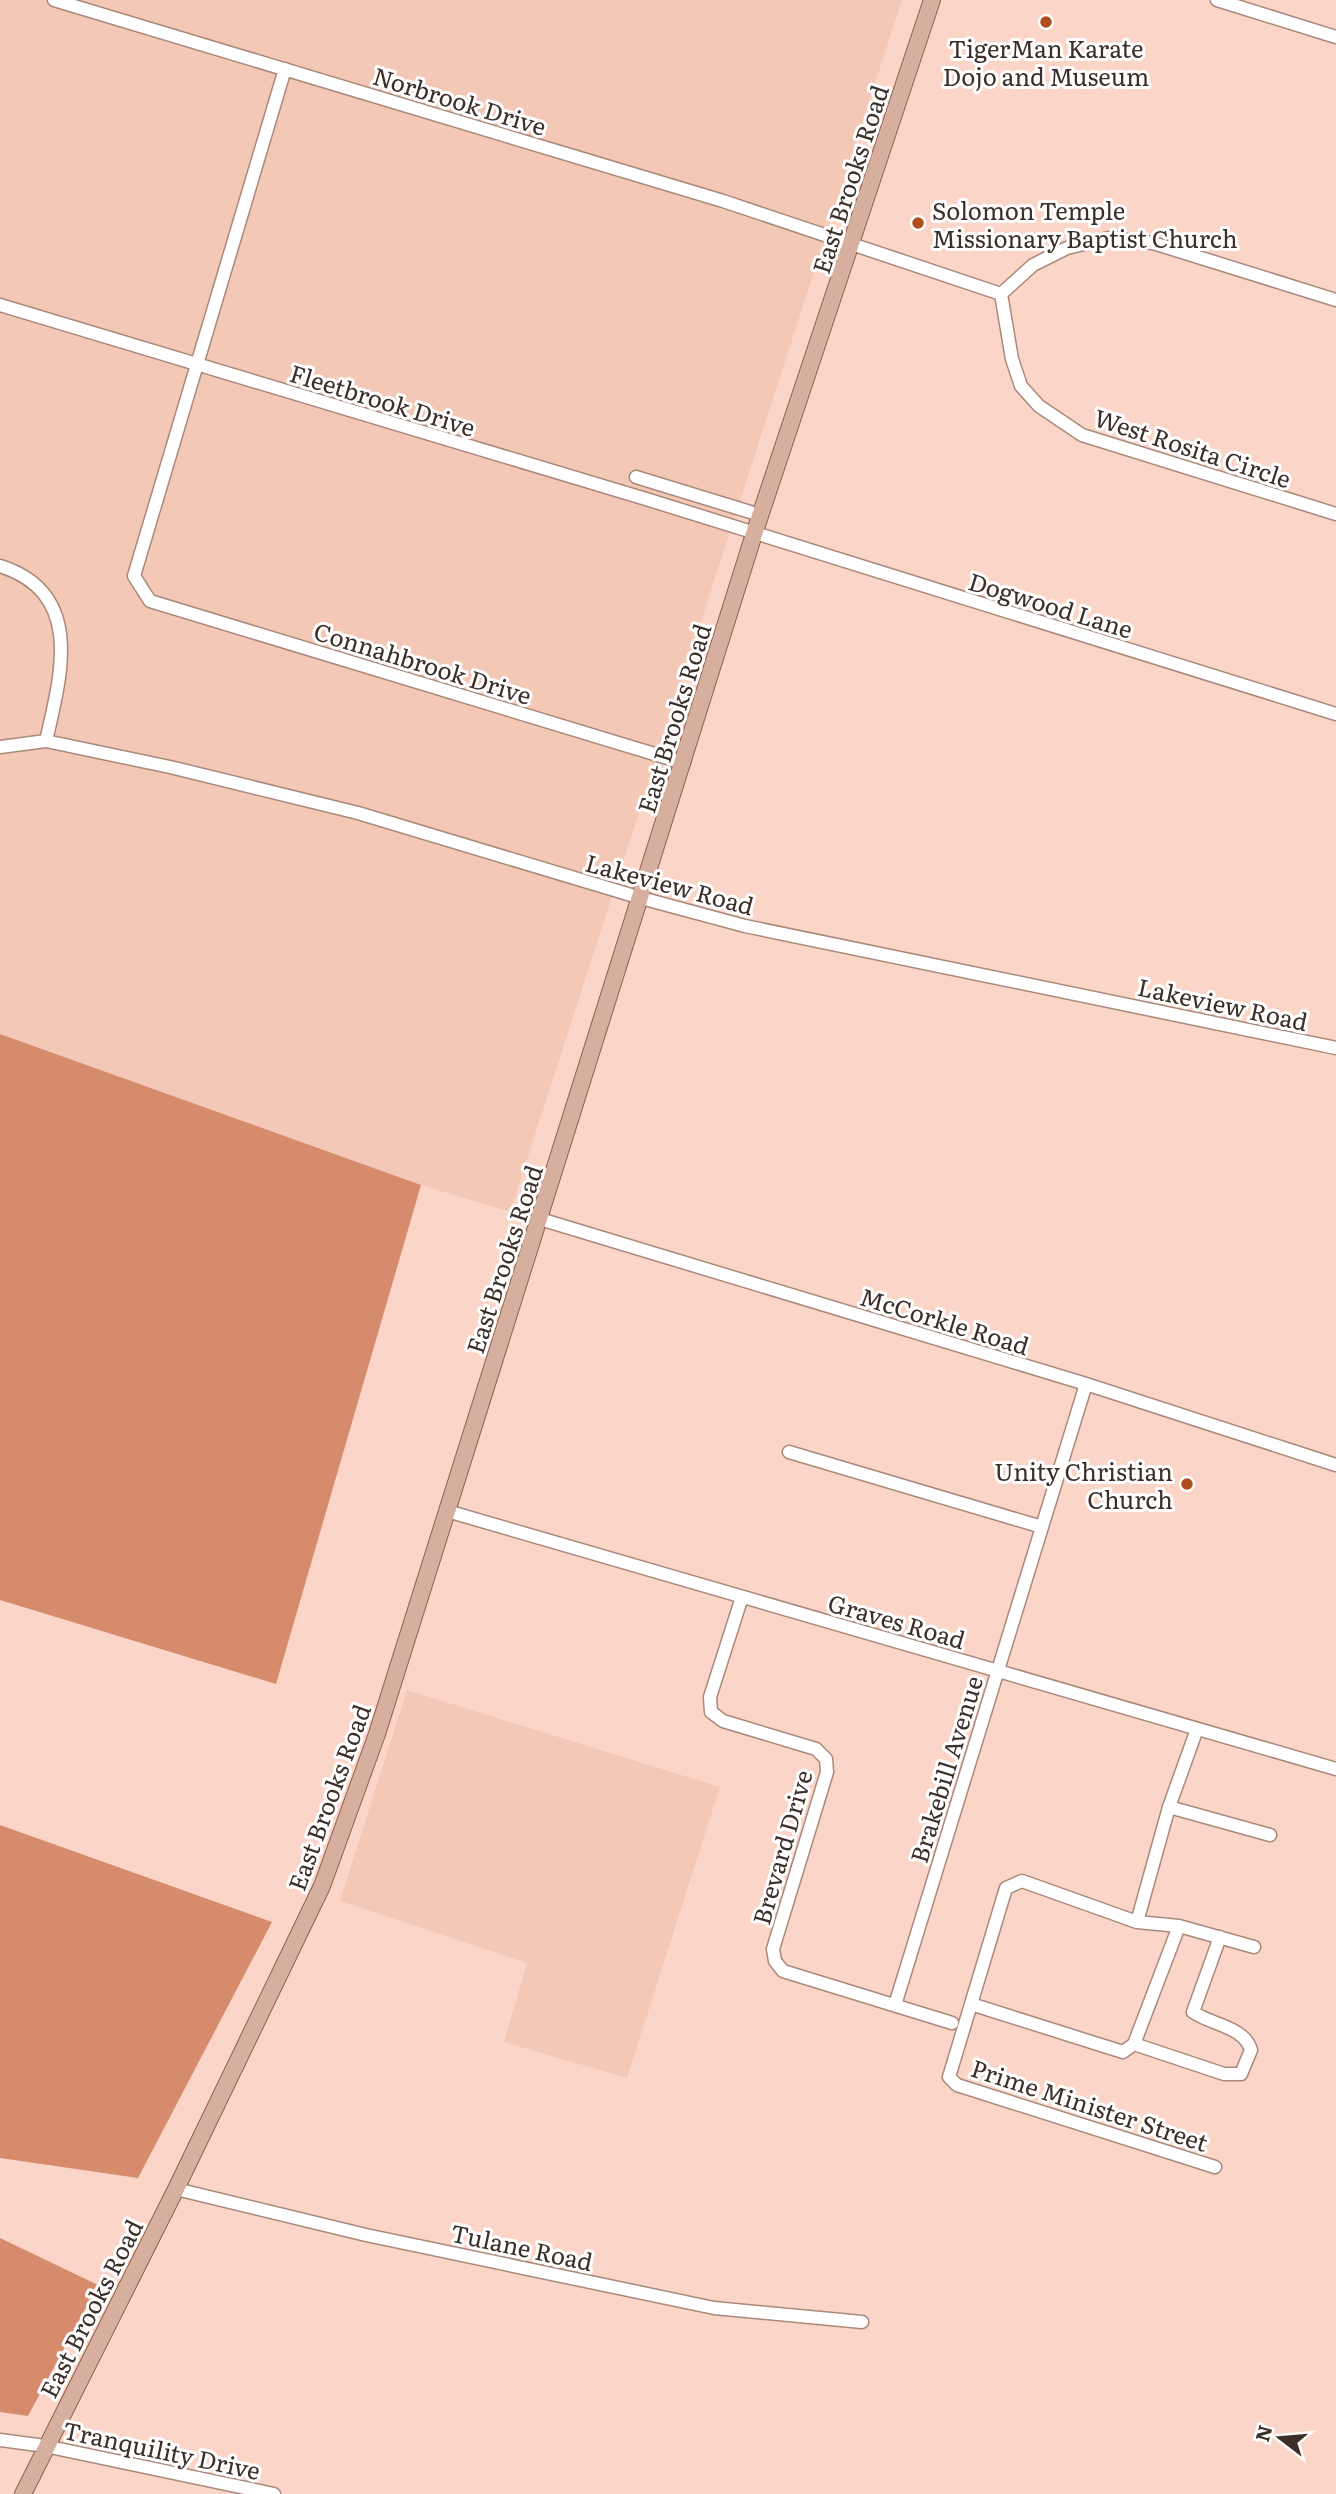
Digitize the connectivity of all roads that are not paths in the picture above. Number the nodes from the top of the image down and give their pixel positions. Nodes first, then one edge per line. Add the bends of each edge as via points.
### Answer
1 (54, 0) edge
2 (932, 0) edge
3 (1217, 0) edge
4 (1336, 37) edge
5 (285, 69) junction
6 (852, 244) junction
7 (1001, 294) junction
8 (1336, 300) edge
9 (0, 305) edge
10 (199, 366) junction
11 (636, 477) dead end
12 (727, 505) junction
13 (1336, 514) edge
14 (760, 515) junction
15 (721, 524) junction
16 (754, 534) junction
17 (0, 566) edge
18 (1336, 714) edge
19 (46, 741) junction
20 (0, 747) edge
21 (684, 764) junction
22 (641, 898) junction
23 (1336, 1048) edge
24 (540, 1219) junction
25 (1086, 1384) junction
26 (789, 1452) dead end
27 (1336, 1465) edge
28 (447, 1511) junction
29 (1042, 1527) junction
30 (742, 1597) junction
31 (997, 1671) junction
32 (1198, 1729) junction
33 (1336, 1769) edge
34 (1170, 1807) junction
35 (1270, 1835) dead end
36 (1137, 1922) junction
37 (1178, 1926) junction
38 (1220, 1937) junction
39 (1254, 1947) dead end
40 (971, 2004) junction
41 (895, 2005) junction
42 (952, 2023) dead end
43 (1134, 2044) junction
44 (1215, 2167) dead end
45 (176, 2189) junction
46 (862, 2322) dead end
47 (0, 2440) edge
48 (45, 2446) junction
49 (23, 2494) edge
50 (274, 2494) edge

1 - 5 street, Norbrook Drive
2 - 6 main road, East Brooks Road
3 - 4 street
5 - 6 street, Norbrook Drive
5 - 10 street
6 - 7 street, Norbrook Drive
6 - 14 main road, East Brooks Road
7 - 8 street via 1033,265 1067,248 1109,238 1153,243
7 - 13 street, West Rosita Circle via 1021,386 1039,406 1082,435
9 - 10 street, Fleetbrook Drive
10 - 15 street, Fleetbrook Drive
10 - 21 street, Connahbrook Drive via 134,576 150,601
11 - 12 street
12 - 14 street
12 - 15 street
14 - 16 main road, East Brooks Road
15 - 16 street, Fleetbrook Drive
16 - 18 street, Dogwood Lane
16 - 21 main road, East Brooks Road
17 - 19 street via 42,591 59,620 62,672
19 - 20 street, Lakeview Road
19 - 22 street, Lakeview Road via 347,810
21 - 22 main road, East Brooks Road
22 - 23 street, Lakeview Road via 745,926
22 - 24 main road, East Brooks Road
24 - 25 street, McCorkle Road
24 - 28 main road, East Brooks Road
25 - 27 street, McCorkle Road
25 - 29 street, Brakebill Avenue
26 - 29 street
28 - 30 street, Graves Road
28 - 45 main road, East Brooks Road via 377,1734 322,1886
29 - 31 street, Brakebill Avenue
30 - 31 street, Graves Road
30 - 41 street, Brevard Drive via 710,1697 711,1712 723,1721 816,1749 826,1759 827,1772 773,1949 775,1961 783,1971
31 - 32 street, Graves Road
31 - 41 street, Brakebill Avenue
32 - 33 street, Graves Road
32 - 34 street
34 - 35 street
34 - 36 street
36 - 37 street
36 - 40 street via 1022,1881 1006,1888
37 - 38 street
37 - 43 street
38 - 39 street
38 - 43 street via 1193,2012 1239,2033 1249,2043 1251,2050 1241,2074 1223,2074
40 - 43 street via 1123,2052
40 - 44 street, Prime Minister Street via 949,2077 957,2085
41 - 42 street, Brevard Drive
45 - 46 street, Tulane Road via 366,2235 714,2308
45 - 48 main road, East Brooks Road
47 - 48 street, Tranquility Drive
48 - 49 main road, East Brooks Road
48 - 50 street, Tranquility Drive

